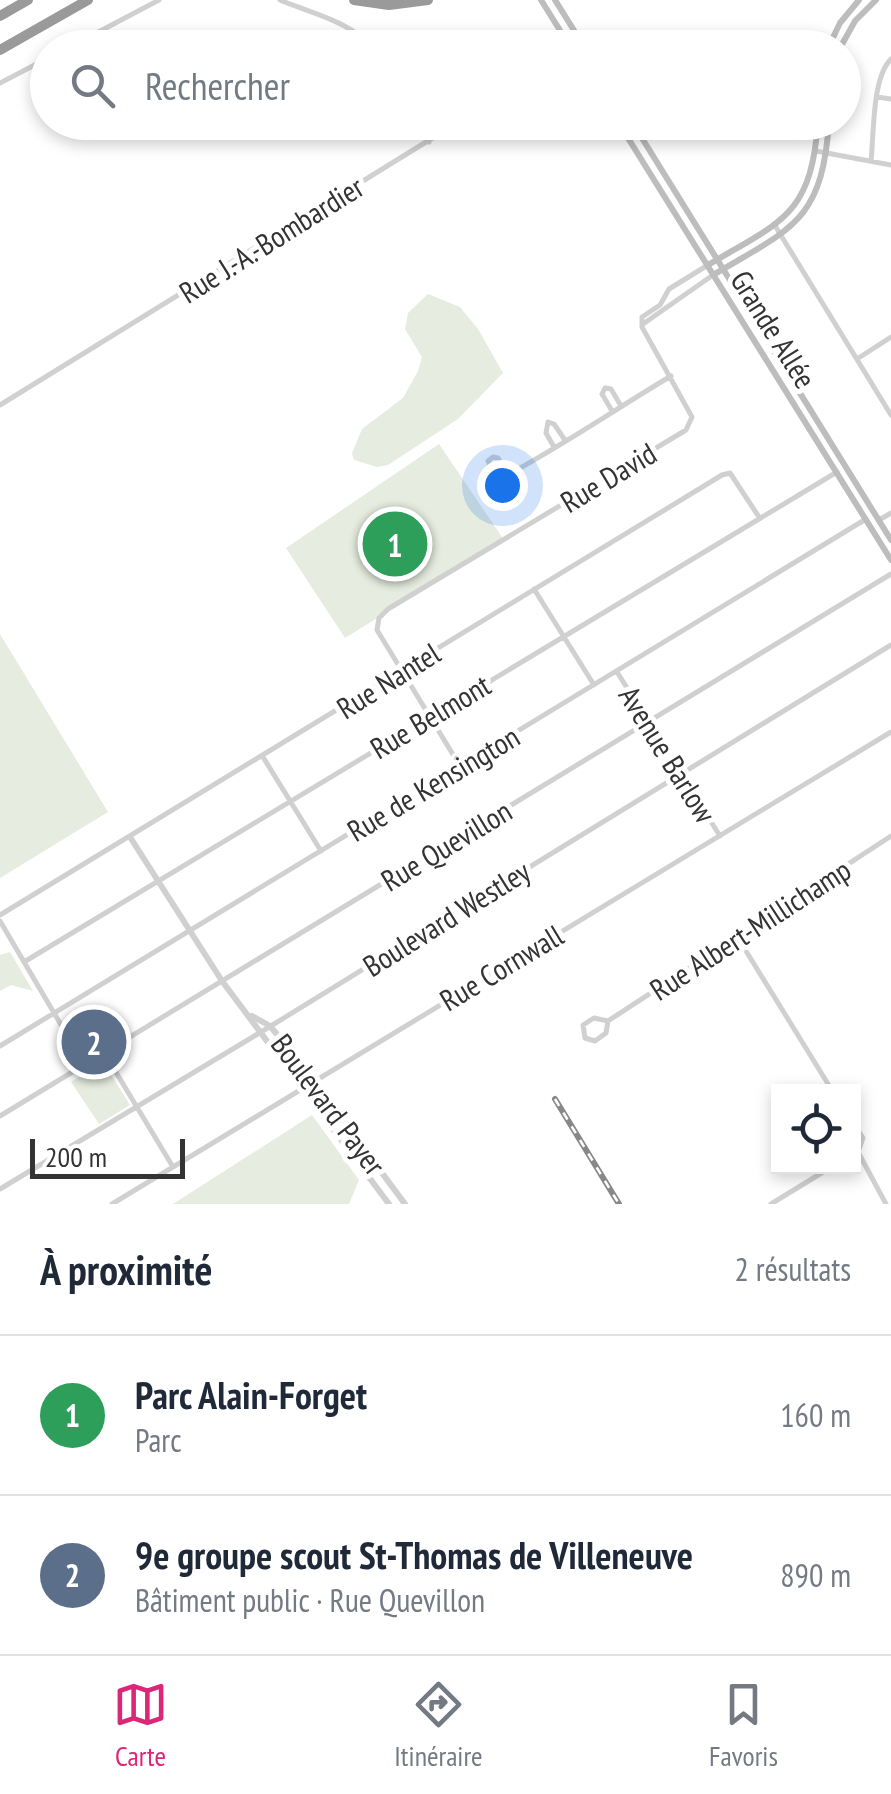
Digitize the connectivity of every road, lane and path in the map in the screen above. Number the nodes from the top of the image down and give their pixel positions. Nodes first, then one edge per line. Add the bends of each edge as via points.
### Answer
1 (28, 0) edge
2 (88, 0) edge
3 (159, 0) edge
4 (280, 0) edge
5 (354, 0) edge
6 (428, 0) edge
7 (541, 0) edge
8 (555, 0) edge
9 (859, 0) edge
10 (876, 0) edge
11 (0, 16) edge
12 (35, 30) edge
13 (102, 30) edge
14 (349, 30) edge
15 (560, 30) edge
16 (574, 30) edge
17 (837, 30) edge
18 (849, 30) edge
19 (30, 33) edge
20 (0, 50) edge
21 (891, 58) edge
22 (30, 67) edge
23 (887, 70) edge
24 (0, 83) edge
25 (878, 96) junction
26 (891, 99) edge
27 (432, 140) edge
28 (629, 140) edge
29 (643, 140) edge
30 (817, 140) edge
31 (828, 140) edge
32 (429, 142) joint
33 (816, 151) junction
34 (827, 153) junction
35 (871, 161) junction
36 (891, 165) edge
37 (774, 224) junction
38 (781, 234) junction
39 (718, 259) junction
40 (708, 265) junction
41 (724, 269) junction
42 (713, 275) junction
43 (642, 327) junction
44 (891, 338) edge
45 (857, 359) junction
46 (671, 376) junction
47 (0, 405) edge
48 (621, 406) junction
49 (612, 411) junction
50 (891, 414) edge
51 (565, 440) junction
52 (554, 447) junction
53 (836, 472) junction
54 (508, 474) junction
55 (891, 513) edge
56 (759, 519) junction
57 (866, 519) junction
58 (879, 520) junction
59 (891, 540) edge
60 (891, 560) edge
61 (891, 574) edge
62 (534, 589) junction
63 (562, 637) junction
64 (891, 646) edge
65 (402, 671) junction
66 (617, 672) junction
67 (594, 685) junction
68 (429, 715) junction
69 (649, 722) junction
70 (891, 732) edge
71 (264, 757) junction
72 (460, 766) junction
73 (681, 774) junction
74 (290, 801) junction
75 (720, 836) junction
76 (891, 836) edge
77 (130, 837) junction
78 (322, 851) junction
79 (159, 883) junction
80 (0, 918) edge
81 (188, 932) junction
82 (738, 938) junction
83 (24, 962) junction
84 (222, 981) junction
85 (247, 1013) junction
86 (54, 1014) junction
87 (608, 1021) junction
88 (270, 1026) junction
89 (261, 1032) junction
90 (0, 1046) edge
91 (105, 1053) junction
92 (84, 1064) junction
93 (314, 1081) junction
94 (829, 1084) edge
95 (303, 1088) junction
96 (137, 1104) junction
97 (0, 1116) edge
98 (861, 1162) edge
99 (173, 1167) junction
100 (820, 1174) edge
101 (0, 1188) edge
102 (112, 1204) edge
103 (389, 1204) edge
104 (405, 1204) edge
105 (771, 1204) edge
106 (886, 1204) edge

1 - 11 highway
2 - 12 highway
3 - 13 street
4 - 14 street
5 - 6 highway via 389,6
7 - 15 main road
8 - 16 main road
9 - 17 main road
10 - 18 main road
19 - 20 highway
21 - 23 street
22 - 24 street
23 - 25 street
25 - 26 street
25 - 35 street
27 - 32 street, Rue J.-A.-Bombardier
28 - 40 main road, Grande Allée
29 - 39 main road, Grande Allée
30 - 33 main road
31 - 34 main road
32 - 47 street, Rue J.-A.-Bombardier
33 - 34 street
33 - 37 main road via 803,194
34 - 35 street
34 - 38 main road via 812,200
35 - 36 street
37 - 38 street
37 - 39 main road
38 - 41 main road
38 - 45 street
39 - 40 main road
39 - 41 main road, Grande Allée
40 - 42 main road, Grande Allée
40 - 43 street via 667,291 642,317
41 - 42 main road
41 - 58 main road, Grande Allée
42 - 43 street
42 - 53 main road, Grande Allée
43 - 46 street, Rue David
44 - 45 street
45 - 50 street
46 - 48 street
46 - 65 street, Rue David via 692,417 686,430 379,618 377,630
48 - 49 street
48 - 49 street via 606,388 602,395
49 - 51 street
51 - 52 street
51 - 52 street via 548,422
52 - 54 street
53 - 56 street, Rue Belmont
53 - 57 main road, Grande Allée
54 - 54 street via 496,477 488,461 498,458
55 - 58 street
56 - 62 street, Rue Nantel via 730,473 722,475
56 - 63 street, Rue Belmont
57 - 60 main road, Grande Allée
57 - 66 street, Rue de Kensington
58 - 59 main road, Grande Allée
61 - 69 street, Rue Quevillon
62 - 63 street, Avenue Barlow
62 - 65 street, Rue Nantel
63 - 67 street, Avenue Barlow
63 - 68 street, Rue Belmont
64 - 73 street, Boulevard Westley
65 - 68 street
65 - 71 street, Rue Nantel
66 - 67 street, Rue de Kensington
66 - 69 street, Avenue Barlow
67 - 72 street, Rue de Kensington
68 - 72 street
68 - 74 street, Rue Belmont
69 - 73 street, Avenue Barlow
69 - 84 street, Rue Quevillon
70 - 75 street, Rue Cornwall
71 - 74 street
71 - 77 street, Rue Nantel
72 - 78 street, Rue de Kensington
73 - 75 street, Avenue Barlow
73 - 88 street, Boulevard Westley
74 - 78 street
74 - 79 street, Rue Belmont
75 - 93 street, Rue Cornwall
76 - 82 street, Rue Albert-Millichamp
77 - 79 street, Boulevard Payer
77 - 80 street, Rue Nantel
78 - 81 street, Rue de Kensington
79 - 81 street, Boulevard Payer
79 - 83 street, Rue Belmont
80 - 83 street
81 - 84 street, Boulevard Payer
81 - 86 street, Rue de Kensington
82 - 87 street, Rue Albert-Millichamp
82 - 94 street
83 - 86 street
84 - 85 street, Boulevard Payer
84 - 91 street, Rue Quevillon
85 - 88 street, Boulevard Payer
85 - 89 street, Boulevard Payer
86 - 90 street, Rue de Kensington
86 - 92 street
87 - 87 street, Rue Albert-Millichamp via 594,1018 583,1025 585,1038 606,1033
88 - 89 street, Boulevard Westley
88 - 93 street, Boulevard Payer
89 - 95 street, Boulevard Payer
89 - 96 street, Boulevard Westley
91 - 92 street, Rue Quevillon
91 - 96 street
92 - 97 street, Rue Quevillon
93 - 95 street, Rue Cornwall
93 - 104 street, Boulevard Payer
95 - 99 street, Rue Cornwall
95 - 103 street, Boulevard Payer
96 - 99 street
96 - 101 street, Boulevard Westley
98 - 106 street
99 - 102 street, Rue Cornwall
100 - 105 street

